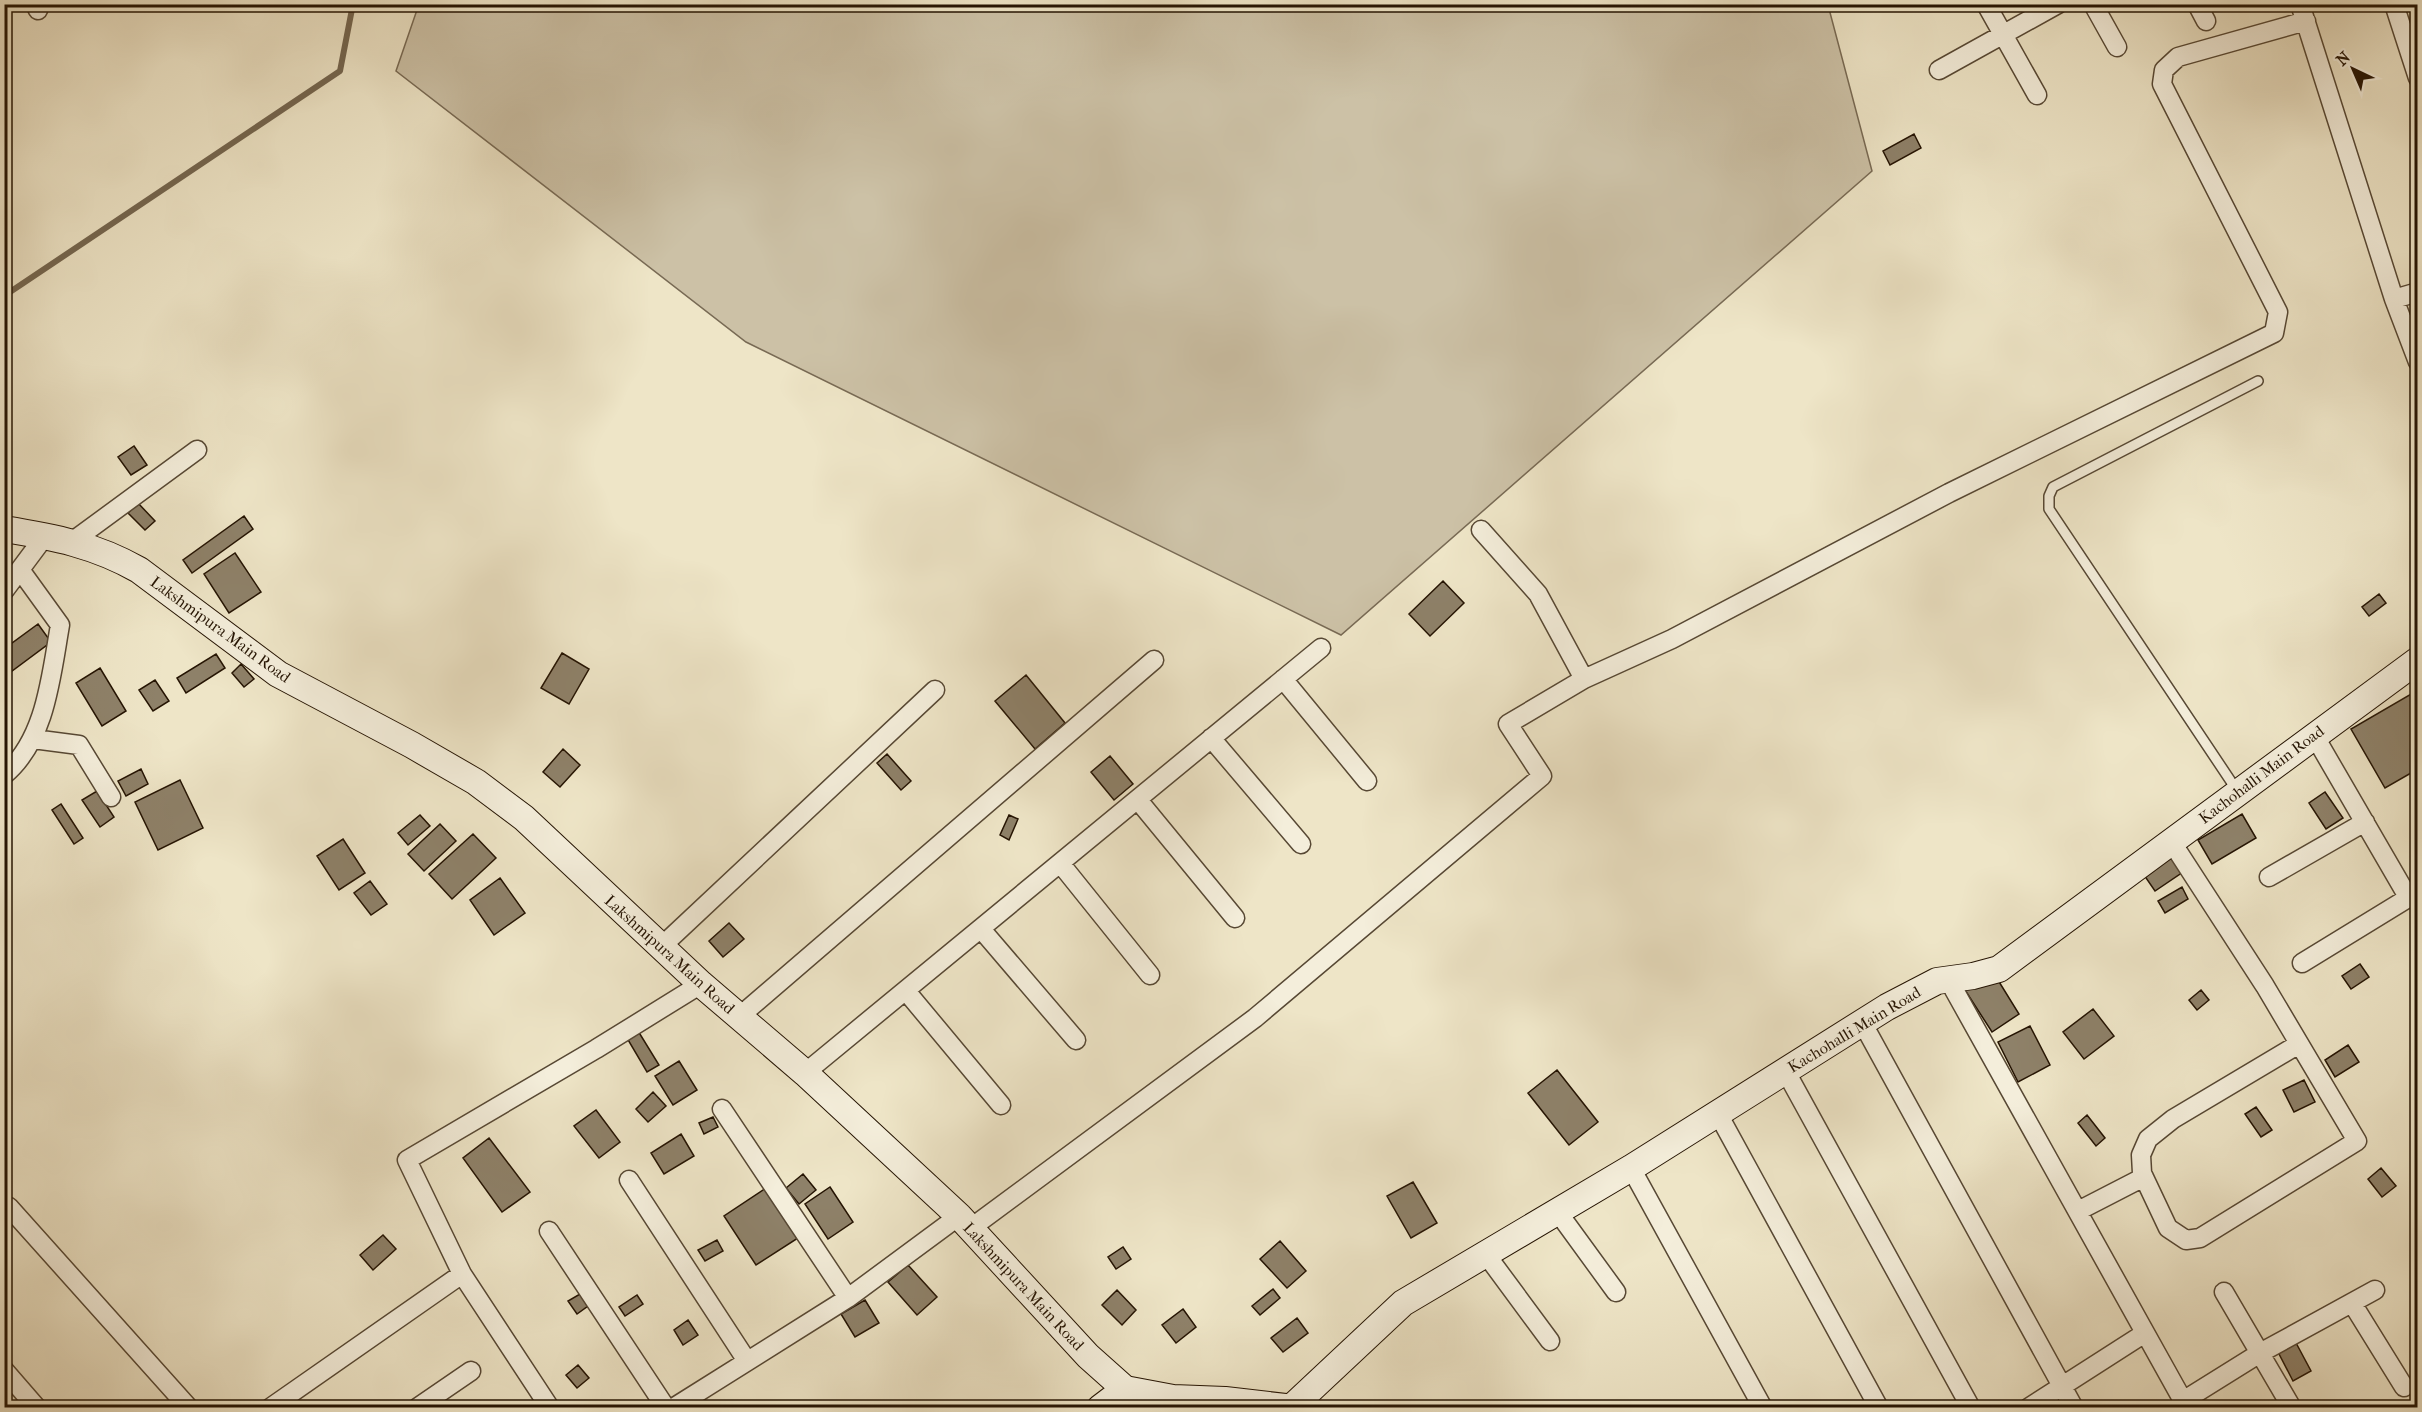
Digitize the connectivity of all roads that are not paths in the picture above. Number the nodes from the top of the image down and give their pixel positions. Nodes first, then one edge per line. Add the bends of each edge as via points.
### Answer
1 (1986, 4) edge
2 (2058, 4) edge
3 (2093, 4) edge
4 (2197, 4) edge
5 (2394, 4) edge
6 (2303, 13) edge
7 (2206, 21) dead end
8 (2002, 35) junction
9 (2117, 47) dead end
10 (1939, 70) dead end
11 (2418, 78) edge
12 (2037, 95) dead end
13 (2418, 292) edge
14 (2394, 299) junction
15 (2418, 362) edge
16 (2258, 381) dead end
17 (197, 450) dead end
18 (4, 529) edge
19 (1481, 530) dead end
20 (45, 536) junction
21 (72, 541) junction
22 (21, 571) junction
23 (4, 591) edge
24 (1321, 648) dead end
25 (1154, 660) dead end
26 (2418, 660) edge
27 (1283, 679) junction
28 (1584, 679) junction
29 (936, 690) dead end
30 (2314, 735) junction
31 (1211, 738) junction
32 (33, 739) junction
33 (4, 775) edge
34 (1367, 780) dead end
35 (2238, 792) junction
36 (111, 797) dead end
37 (1138, 800) junction
38 (2365, 822) junction
39 (2171, 841) junction
40 (1300, 844) dead end
41 (1060, 863) junction
42 (2269, 877) dead end
43 (2413, 895) edge
44 (1234, 918) dead end
45 (981, 929) junction
46 (662, 946) junction
47 (2302, 963) dead end
48 (1150, 975) dead end
49 (1948, 979) junction
50 (701, 984) junction
51 (906, 991) junction
52 (740, 1016) junction
53 (1862, 1022) junction
54 (1076, 1040) dead end
55 (2300, 1044) junction
56 (1785, 1070) junction
57 (805, 1073) junction
58 (1001, 1105) dead end
59 (723, 1108) dead end
60 (1717, 1112) junction
61 (1631, 1168) junction
62 (2144, 1178) junction
63 (629, 1180) dead end
64 (9, 1208) dead end
65 (1557, 1211) junction
66 (2078, 1211) junction
67 (965, 1222) junction
68 (549, 1231) dead end
69 (1485, 1253) junction
70 (462, 1274) junction
71 (2375, 1290) dead end
72 (1616, 1292) dead end
73 (2224, 1292) dead end
74 (848, 1298) junction
75 (2352, 1303) junction
76 (2145, 1333) junction
77 (1550, 1341) dead end
78 (2260, 1353) junction
79 (747, 1361) junction
80 (4, 1370) edge
81 (471, 1371) dead end
82 (2062, 1385) junction
83 (2404, 1387) dead end
84 (1125, 1389) junction
85 (2185, 1404) edge
86 (37, 1407) edge
87 (189, 1407) edge
88 (270, 1407) edge
89 (417, 1407) edge
90 (550, 1407) edge
91 (666, 1407) edge
92 (673, 1407) edge
93 (1100, 1407) edge
94 (1293, 1407) edge
95 (1763, 1407) edge
96 (1879, 1407) edge
97 (1971, 1407) edge
98 (2028, 1407) edge
99 (2074, 1407) edge
100 (2292, 1407) edge

1 - 8 street
2 - 8 street
3 - 9 street
4 - 7 street
5 - 11 street
6 - 14 street
6 - 28 street via 2178,57 2164,70 2162,84 2278,312 2274,333 1949,493 1672,639
8 - 10 street
8 - 12 street
13 - 14 street
14 - 15 street
16 - 35 lane via 2053,487 2049,496 2049,509
17 - 21 street
18 - 20 main road, Lakshmipura Main Road
19 - 28 street via 1538,594
20 - 21 main road, Lakshmipura Main Road
20 - 22 street
21 - 46 main road, Lakshmipura Main Road via 115,556 139,570 278,674 476,782 524,818
22 - 23 street
22 - 32 street via 60,625 45,703
24 - 27 street
25 - 52 street
26 - 30 main road, Kachohalli Main Road
27 - 31 street
27 - 34 street
28 - 67 street via 1508,724 1542,776 1255,1018
29 - 46 street
30 - 35 main road, Kachohalli Main Road
30 - 38 street
31 - 37 street
31 - 40 street
32 - 33 street
32 - 36 street via 79,745
35 - 39 main road, Kachohalli Main Road
37 - 41 street
37 - 44 street
38 - 42 street
38 - 43 street
39 - 49 main road, Kachohalli Main Road via 2000,969
39 - 55 street
41 - 45 street
41 - 48 street
43 - 47 street
45 - 51 street
45 - 54 street
46 - 50 main road, Lakshmipura Main Road
49 - 53 main road, Kachohalli Main Road via 1937,981
49 - 66 street
50 - 52 main road, Lakshmipura Main Road
50 - 70 street via 407,1160
51 - 57 street
51 - 58 street
52 - 57 main road, Lakshmipura Main Road
53 - 56 main road, Kachohalli Main Road
53 - 82 street
55 - 62 street via 2173,1119 2148,1139 2141,1155
55 - 62 street via 2356,1141 2200,1238 2186,1240 2168,1228
56 - 60 main road, Kachohalli Main Road
56 - 97 street
57 - 67 main road, Lakshmipura Main Road
59 - 74 street
60 - 61 main road, Kachohalli Main Road
60 - 96 street
61 - 65 main road, Kachohalli Main Road
61 - 95 street
62 - 66 street
63 - 79 street
64 - 87 street
65 - 69 main road, Kachohalli Main Road
65 - 72 street
66 - 76 street
67 - 74 street
67 - 84 main road, Lakshmipura Main Road via 1088,1356
68 - 91 street
69 - 77 street
69 - 94 main road, Kachohalli Main Road via 1403,1303
70 - 88 street
70 - 90 street
71 - 75 street
73 - 78 street
74 - 79 street
75 - 78 street
75 - 83 street
76 - 82 street
76 - 85 street
78 - 85 street
78 - 100 street
79 - 92 street
80 - 86 street
81 - 89 street
82 - 98 street
82 - 99 street
84 - 93 main road
84 - 94 main road via 1173,1398

